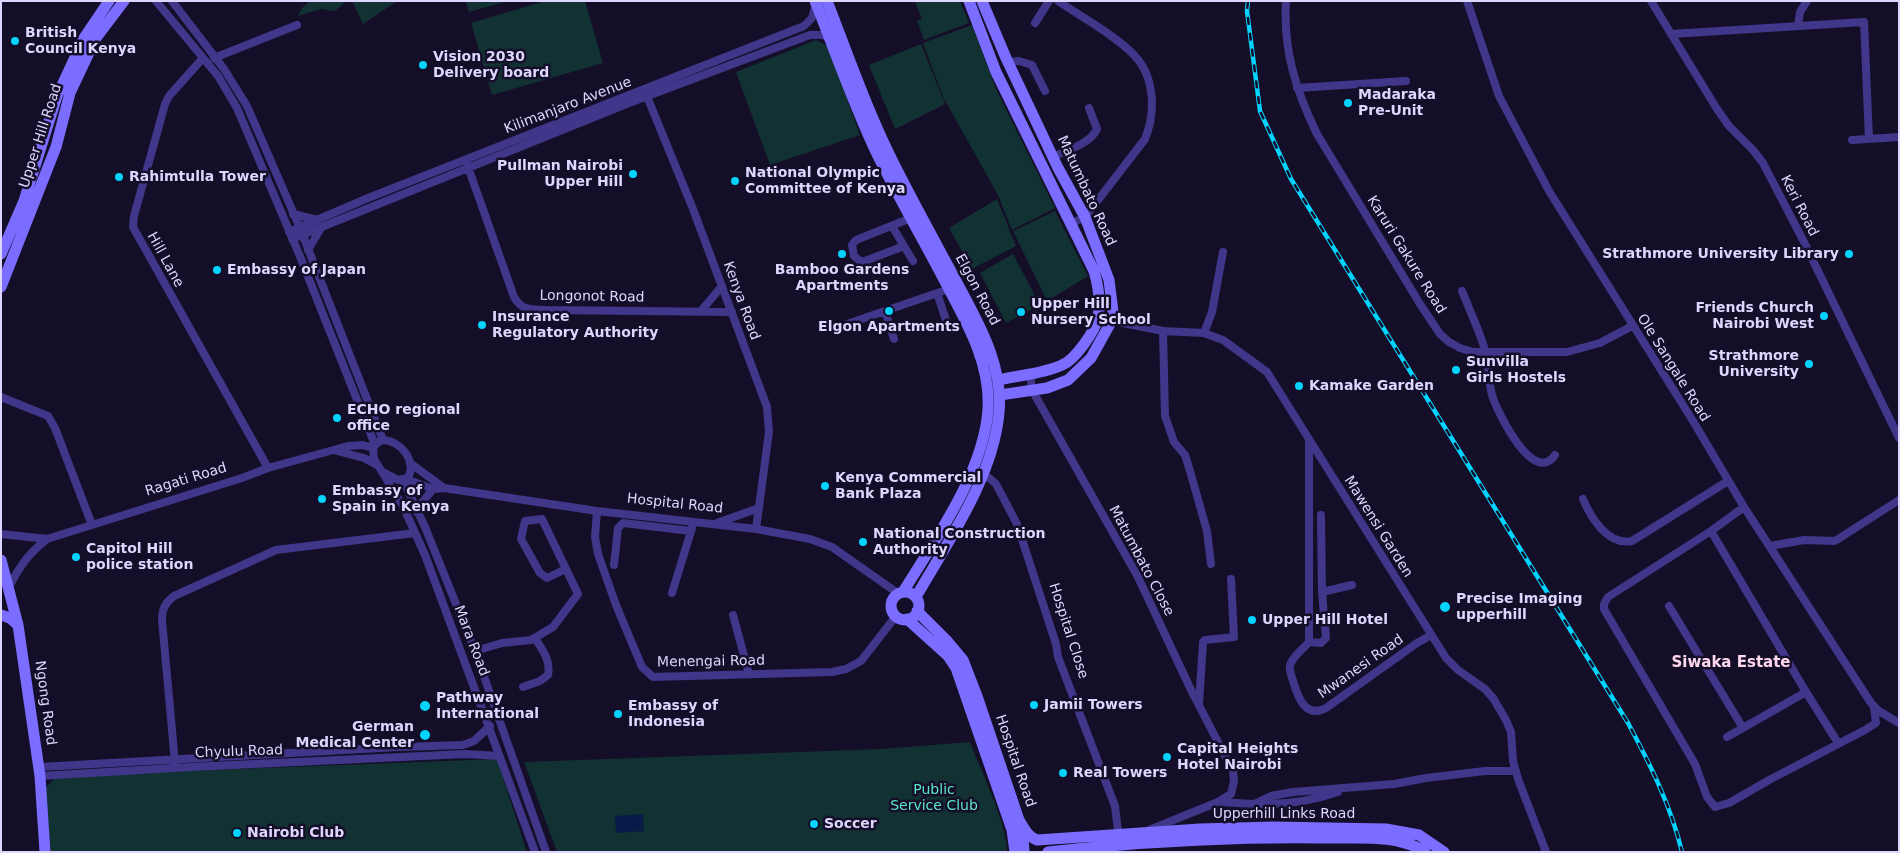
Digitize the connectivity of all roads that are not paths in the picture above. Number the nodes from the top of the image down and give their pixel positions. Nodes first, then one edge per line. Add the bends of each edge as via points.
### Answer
1 (109, 1) edge
2 (124, 1) edge
3 (156, 1) edge
4 (172, 1) edge
5 (968, 1) edge
6 (982, 1) edge
7 (1049, 1) edge
8 (1058, 1) edge
9 (1286, 1) edge
10 (1467, 1) edge
11 (1650, 1) edge
12 (1807, 1) edge
13 (820, 2) edge
14 (1035, 23) dead end
15 (297, 25) dead end
16 (1798, 26) junction
17 (1671, 34) junction
18 (830, 37) junction
19 (203, 58) junction
20 (214, 58) junction
21 (1007, 60) junction
22 (992, 65) junction
23 (1406, 80) dead end
24 (1297, 88) junction
25 (1045, 91) dead end
26 (646, 93) junction
27 (1025, 97) junction
28 (1011, 103) junction
29 (1090, 108) dead end
30 (1899, 137) edge
31 (1869, 139) junction
32 (1852, 140) dead end
33 (1051, 153) junction
34 (1037, 157) junction
35 (465, 160) junction
36 (468, 168) junction
37 (293, 214) junction
38 (1085, 217) junction
39 (911, 218) junction
40 (320, 224) junction
41 (1070, 224) junction
42 (892, 226) junction
43 (302, 231) junction
44 (290, 235) junction
45 (1094, 241) junction
46 (904, 246) junction
47 (1082, 248) junction
48 (308, 250) junction
49 (1223, 252) dead end
50 (1, 254) edge
51 (913, 261) dead end
52 (722, 286) junction
53 (1, 287) edge
54 (949, 289) junction
55 (1462, 291) dead end
56 (937, 293) junction
57 (701, 311) junction
58 (885, 311) junction
59 (732, 312) junction
60 (333, 314) junction
61 (324, 318) junction
62 (1098, 318) junction
63 (1111, 322) junction
64 (947, 323) dead end
65 (847, 324) dead end
66 (1632, 326) junction
67 (1162, 331) junction
68 (1204, 332) junction
69 (894, 339) dead end
70 (1486, 352) junction
71 (1030, 374) junction
72 (999, 380) junction
73 (1032, 390) junction
74 (1000, 395) junction
75 (1, 398) edge
76 (1899, 438) edge
77 (383, 440) junction
78 (1310, 441) junction
79 (374, 447) junction
80 (335, 451) junction
81 (1555, 455) dead end
82 (410, 462) junction
83 (377, 465) junction
84 (268, 468) junction
85 (383, 472) junction
86 (982, 475) junction
87 (404, 479) junction
88 (1728, 481) junction
89 (444, 488) junction
90 (433, 489) junction
91 (1584, 499) dead end
92 (1899, 500) edge
93 (1744, 507) junction
94 (759, 508) junction
95 (597, 511) junction
96 (418, 513) junction
97 (1321, 515) dead end
98 (694, 521) junction
99 (715, 524) junction
100 (92, 525) junction
101 (756, 529) junction
102 (691, 531) junction
103 (1710, 531) junction
104 (415, 533) junction
105 (1, 534) edge
106 (47, 539) junction
107 (1770, 546) junction
108 (1, 560) edge
109 (1211, 564) dead end
110 (614, 566) dead end
111 (566, 569) junction
112 (1231, 580) dead end
113 (1352, 584) dead end
114 (9, 587) junction
115 (1322, 592) junction
116 (672, 593) dead end
117 (901, 593) junction
118 (916, 597) junction
119 (1669, 606) dead end
120 (917, 611) junction
121 (1, 615) edge
122 (733, 615) dead end
123 (896, 616) junction
124 (907, 619) junction
125 (18, 625) junction
126 (1431, 635) junction
127 (534, 638) junction
128 (1309, 642) junction
129 (475, 651) junction
130 (749, 674) junction
131 (524, 687) dead end
132 (1806, 692) junction
133 (1199, 706) junction
134 (1874, 707) junction
135 (1899, 723) edge
136 (490, 726) junction
137 (1743, 728) junction
138 (1727, 737) dead end
139 (1838, 743) junction
140 (499, 756) junction
141 (175, 759) junction
142 (176, 768) junction
143 (40, 771) junction
144 (1515, 771) junction
145 (1218, 802) junction
146 (1019, 820) junction
147 (1145, 832) junction
148 (1118, 834) junction
149 (1119, 846) junction
150 (45, 852) edge
151 (535, 852) edge
152 (546, 852) edge
153 (1015, 852) edge
154 (1024, 852) edge
155 (1048, 852) edge
156 (1425, 852) edge
157 (1444, 852) edge
158 (1546, 852) edge

1 - 50 street, Upper Hill Road via 84,38 57,96 24,202
2 - 53 street, Upper Hill Road via 96,38 70,92 56,147
3 - 19 street, Mara Road
4 - 20 street
5 - 22 street, Matumbato Road
6 - 21 street, Matumbato Road
7 - 14 street
8 - 38 street via 1134,54 1147,78 1153,101 1146,139
9 - 24 street, Karuri Gakure Road via 1289,48
10 - 66 street, Ole Sangale Road via 1499,96 1549,191
11 - 17 street, Keri Road
12 - 16 street via 1800,12
13 - 18 street, Elgon Road
13 - 26 street, Kilimanjaro Avenue via 804,26
13 - 72 street, Elgon Road via 893,162 987,342
15 - 20 street
16 - 17 street
16 - 31 street via 1864,22
17 - 76 street, Keri Road via 1725,121 1763,163
18 - 26 street, Kilimanjaro Avenue via 810,35
18 - 39 street, Elgon Road via 876,152
19 - 44 street, Mara Road via 237,108
19 - 84 street, Hill Lane via 165,104 133,226
20 - 37 street via 244,100
21 - 22 street
21 - 25 street via 1032,65
21 - 27 street, Matumbato Road
22 - 28 street, Matumbato Road
23 - 24 street
24 - 70 street, Karuri Gakure Road via 1317,134 1440,334 1460,348
26 - 35 street, Kilimanjaro Avenue
26 - 36 street, Kilimanjaro Avenue
26 - 52 street, Kenya Road
27 - 28 street
27 - 33 street, Matumbato Road
28 - 34 street, Matumbato Road
29 - 33 street via 1097,129 1094,135
30 - 31 street
31 - 32 street
33 - 34 street
33 - 38 street, Matumbato Road
34 - 41 street, Matumbato Road
35 - 36 street, Longonot Road
35 - 40 street, Kilimanjaro Avenue via 368,198
36 - 40 street, Kilimanjaro Avenue
36 - 57 street, Longonot Road via 514,297 520,305 527,309 545,310
37 - 40 street
37 - 43 street
38 - 41 street
38 - 45 street, Matumbato Road
39 - 42 street
39 - 54 street, Elgon Road
40 - 43 street, Kilimanjaro Avenue
40 - 48 street
41 - 47 street, Matumbato Road
42 - 46 street
42 - 46 street via 856,240 852,245 854,256 866,261
43 - 44 street, Kilimanjaro Avenue
43 - 48 street
44 - 61 street, Mara Road
45 - 47 street
45 - 63 street, Matumbato Road via 1109,280
46 - 51 street
47 - 62 street, Matumbato Road via 1096,278
48 - 60 street
49 - 68 street via 1212,312
52 - 57 street
52 - 59 street, Kenya Road
54 - 56 street
54 - 117 street, Elgon Road via 975,342 987,380 988,409 984,435 963,490
55 - 70 street
56 - 58 street
56 - 64 street
57 - 59 street, Longonot Road
58 - 65 street
58 - 69 street
59 - 94 street, Kenya Road via 767,407 769,432
60 - 61 street
60 - 77 street
61 - 79 street, Mara Road
62 - 63 street, Mawensi Garden
62 - 71 street, Matumbato Road via 1082,347 1064,365
63 - 67 street, Mawensi Garden
63 - 73 street, Matumbato Road via 1091,358 1068,380
66 - 70 street, Karuri Gakure Road via 1600,343 1567,352
66 - 88 street, Ole Sangale Road
67 - 68 street, Mawensi Garden
67 - 109 street via 1165,416 1174,442 1185,455 1190,471 1207,531
68 - 78 street, Mawensi Garden via 1223,340 1267,372
70 - 81 street via 1492,396 1520,448 1542,463 1551,462
71 - 72 street, Matumbato Road
71 - 73 street, Matumbato Close
72 - 74 street, Elgon Road
73 - 74 street, Matumbato Road
73 - 133 street, Matumbato Close via 1138,577
74 - 86 street, Elgon Road via 995,437
75 - 100 street via 48,416
77 - 79 street
77 - 82 street via 404,450
78 - 126 street, Mawensi Garden
78 - 128 street
79 - 80 street, Ragati Road via 348,446
79 - 83 street, Mara Road
80 - 83 street, Ragati Road
80 - 84 street, Ragati Road
82 - 87 street via 411,472
82 - 89 street
83 - 85 street, Mara Road
84 - 100 street, Ragati Road
85 - 87 street, Mara Road via 398,480
85 - 104 street, Mara Road
86 - 118 street, Elgon Road
86 - 148 street, Hospital Close via 996,484 1017,524 1058,657 1115,806
87 - 90 street
87 - 96 street, Mara Road
88 - 91 street via 1627,542 1617,541 1604,532 1590,516
88 - 93 street, Ole Sangale Road
89 - 90 street, Hospital Road
89 - 95 street, Hospital Road
90 - 96 street
92 - 107 street via 1836,541 1804,540
93 - 103 street
93 - 107 street, Ole Sangale Road
94 - 99 street
94 - 101 street, Kenya Road
95 - 98 street, Hospital Road
95 - 130 street, Menengai Road via 595,537 598,554 644,671 653,677
96 - 129 street, Mara Road
97 - 115 street
98 - 99 street, Hospital Road
98 - 102 street
99 - 101 street, Hospital Road
100 - 106 street, Ragati Road
101 - 117 street, Hospital Road via 810,539 832,547
102 - 110 street via 622,523 618,528
102 - 116 street
103 - 132 street
103 - 139 street via 1608,597 1604,604 1695,764 1707,797 1715,807 1722,806
104 - 136 street, Mara Road
104 - 141 street via 276,550 166,602 162,620
105 - 106 street, Ragati Road
106 - 114 street, Ragati Road via 27,557
107 - 134 street, Ole Sangale Road
108 - 114 street, Ngong Road
111 - 111 street via 547,578 540,573 521,539 525,521 542,519
111 - 127 street via 578,594 553,627
112 - 133 street via 1234,637 1203,642
113 - 115 street
114 - 125 street, Ngong Road
115 - 128 street via 1326,638 1321,643
117 - 118 street via 911,593
117 - 123 street via 891,604
118 - 120 street
119 - 137 street
120 - 124 street
120 - 146 street, Hospital Road via 963,660
121 - 125 street
122 - 130 street
123 - 124 street
123 - 130 street, Menengai Road via 861,661 846,669
124 - 153 street, Hospital Road via 948,656 956,668 1012,830
125 - 143 street, Ngong Road
126 - 128 street, Mwanesi Road via 1319,711 1302,704 1290,669 1292,661
126 - 144 street, Mawensi Garden via 1446,658 1493,698 1510,732
127 - 129 street
127 - 131 street via 550,667 548,675
129 - 152 street, Mara Road
132 - 137 street
132 - 139 street
133 - 145 street, Matumbato Close via 1229,762 1234,781 1231,794
134 - 135 street, Ole Sangale Road
134 - 139 street via 1876,724
136 - 140 street, Mara Road
136 - 141 street, Chyulu Road via 474,741 464,745
137 - 138 street
140 - 142 street, Chyulu Road via 465,754
140 - 151 street, Mara Road
141 - 142 street
141 - 143 street, Chyulu Road
142 - 143 street, Chyulu Road
143 - 150 street, Ngong Road
144 - 145 street via 1485,771 1394,784 1293,792 1254,804
144 - 158 street, Mawensi Garden
145 - 147 street
146 - 148 street via 1026,832 1037,840
146 - 154 street, Hospital Road
147 - 148 street, Upperhill Links Road
147 - 157 street, Upperhill Links Road via 1274,827 1386,829 1419,836
148 - 149 street, Hospital Close
149 - 155 street
149 - 156 street, Upperhill Links Road via 1174,840 1368,839 1403,842

